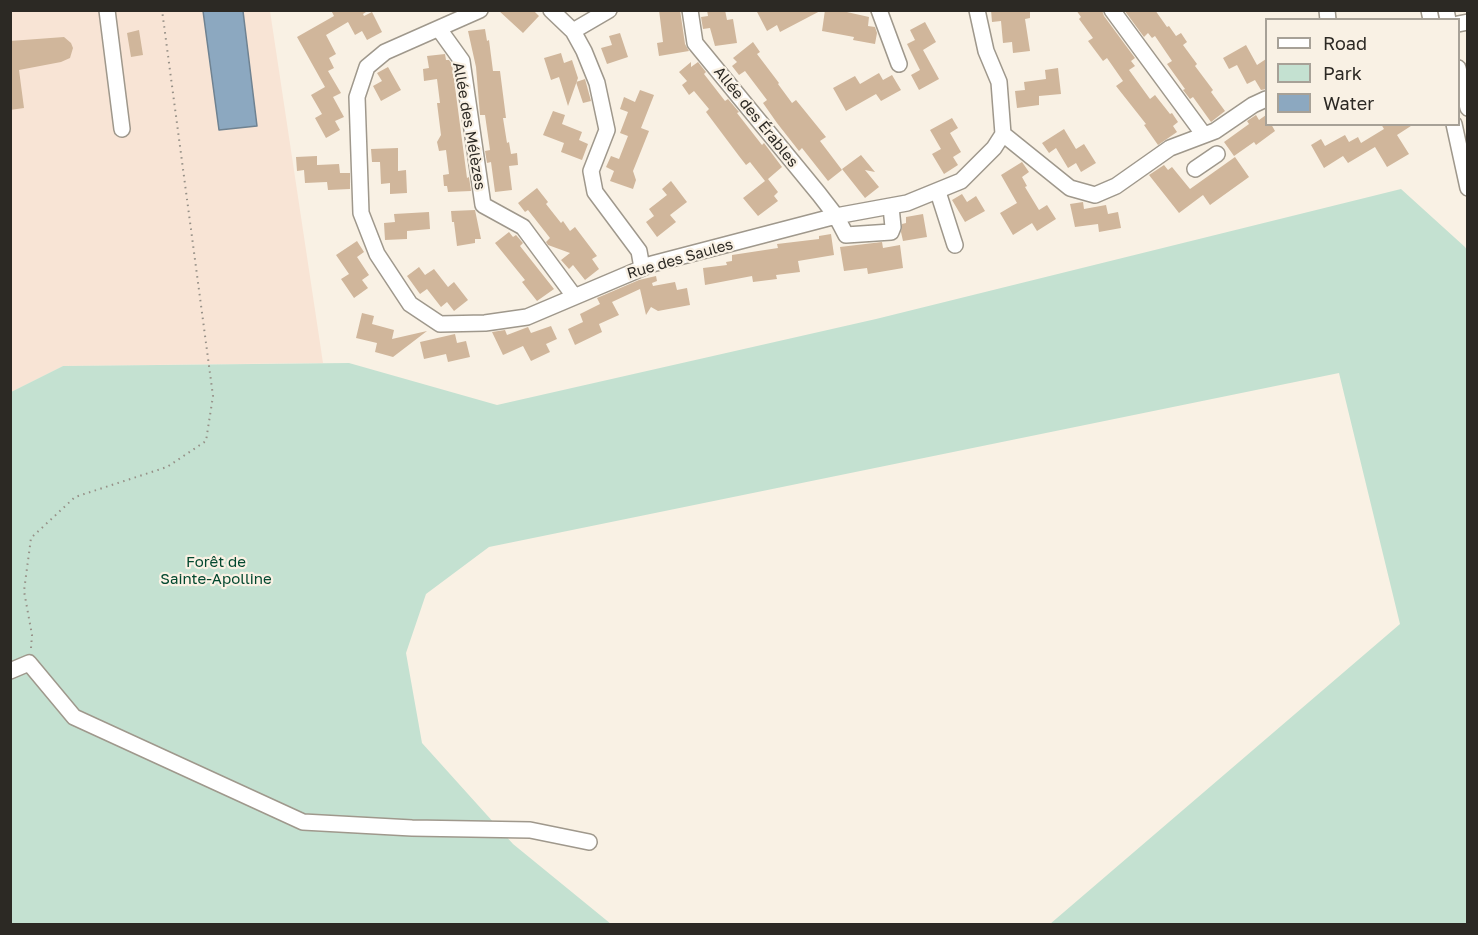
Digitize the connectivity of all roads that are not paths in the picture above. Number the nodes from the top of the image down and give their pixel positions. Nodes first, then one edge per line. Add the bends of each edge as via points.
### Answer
1 (107, 10) edge
2 (480, 10) edge
3 (551, 10) edge
4 (609, 10) edge
5 (690, 10) edge
6 (879, 10) edge
7 (977, 10) edge
8 (1112, 10) edge
9 (439, 28) junction
10 (573, 32) junction
11 (899, 64) dead end
12 (1465, 86) edge
13 (1265, 99) edge
14 (1467, 108) edge
15 (1455, 126) edge
16 (122, 129) dead end
17 (1003, 134) junction
18 (1204, 135) junction
19 (1463, 147) edge
20 (1217, 154) dead end
21 (1196, 169) dead end
22 (1467, 188) edge
23 (938, 192) junction
24 (891, 207) junction
25 (836, 216) junction
26 (955, 245) dead end
27 (642, 268) junction
28 (574, 296) junction
29 (10, 671) edge
30 (589, 842) dead end

1 - 16 street
2 - 9 street, Rue des Saules
3 - 10 street
4 - 10 street
5 - 25 street, Allée des Érables via 695,43
6 - 11 street
7 - 17 street via 986,51 999,82
8 - 18 street
9 - 28 street, Allée des Mélèzes via 462,62 483,205 523,227
9 - 28 street, Rue des Saules via 385,52 367,67 357,97 361,213 377,254 411,304 440,324 527,317
10 - 27 street via 597,83 607,130 591,171 595,192 639,251
12 - 14 street
13 - 18 street
15 - 19 street
17 - 18 street via 1070,188 1095,195 1116,186 1170,148
17 - 23 street, Rue des Saules via 961,181
19 - 22 street
20 - 21 street
23 - 24 street, Rue des Saules
23 - 26 street
24 - 25 street, Rue des Saules
24 - 25 street, Allée des Érables via 891,232 847,236
25 - 27 street, Rue des Saules
27 - 28 street, Rue des Saules
29 - 30 street via 29,663 74,717 303,822 530,830

